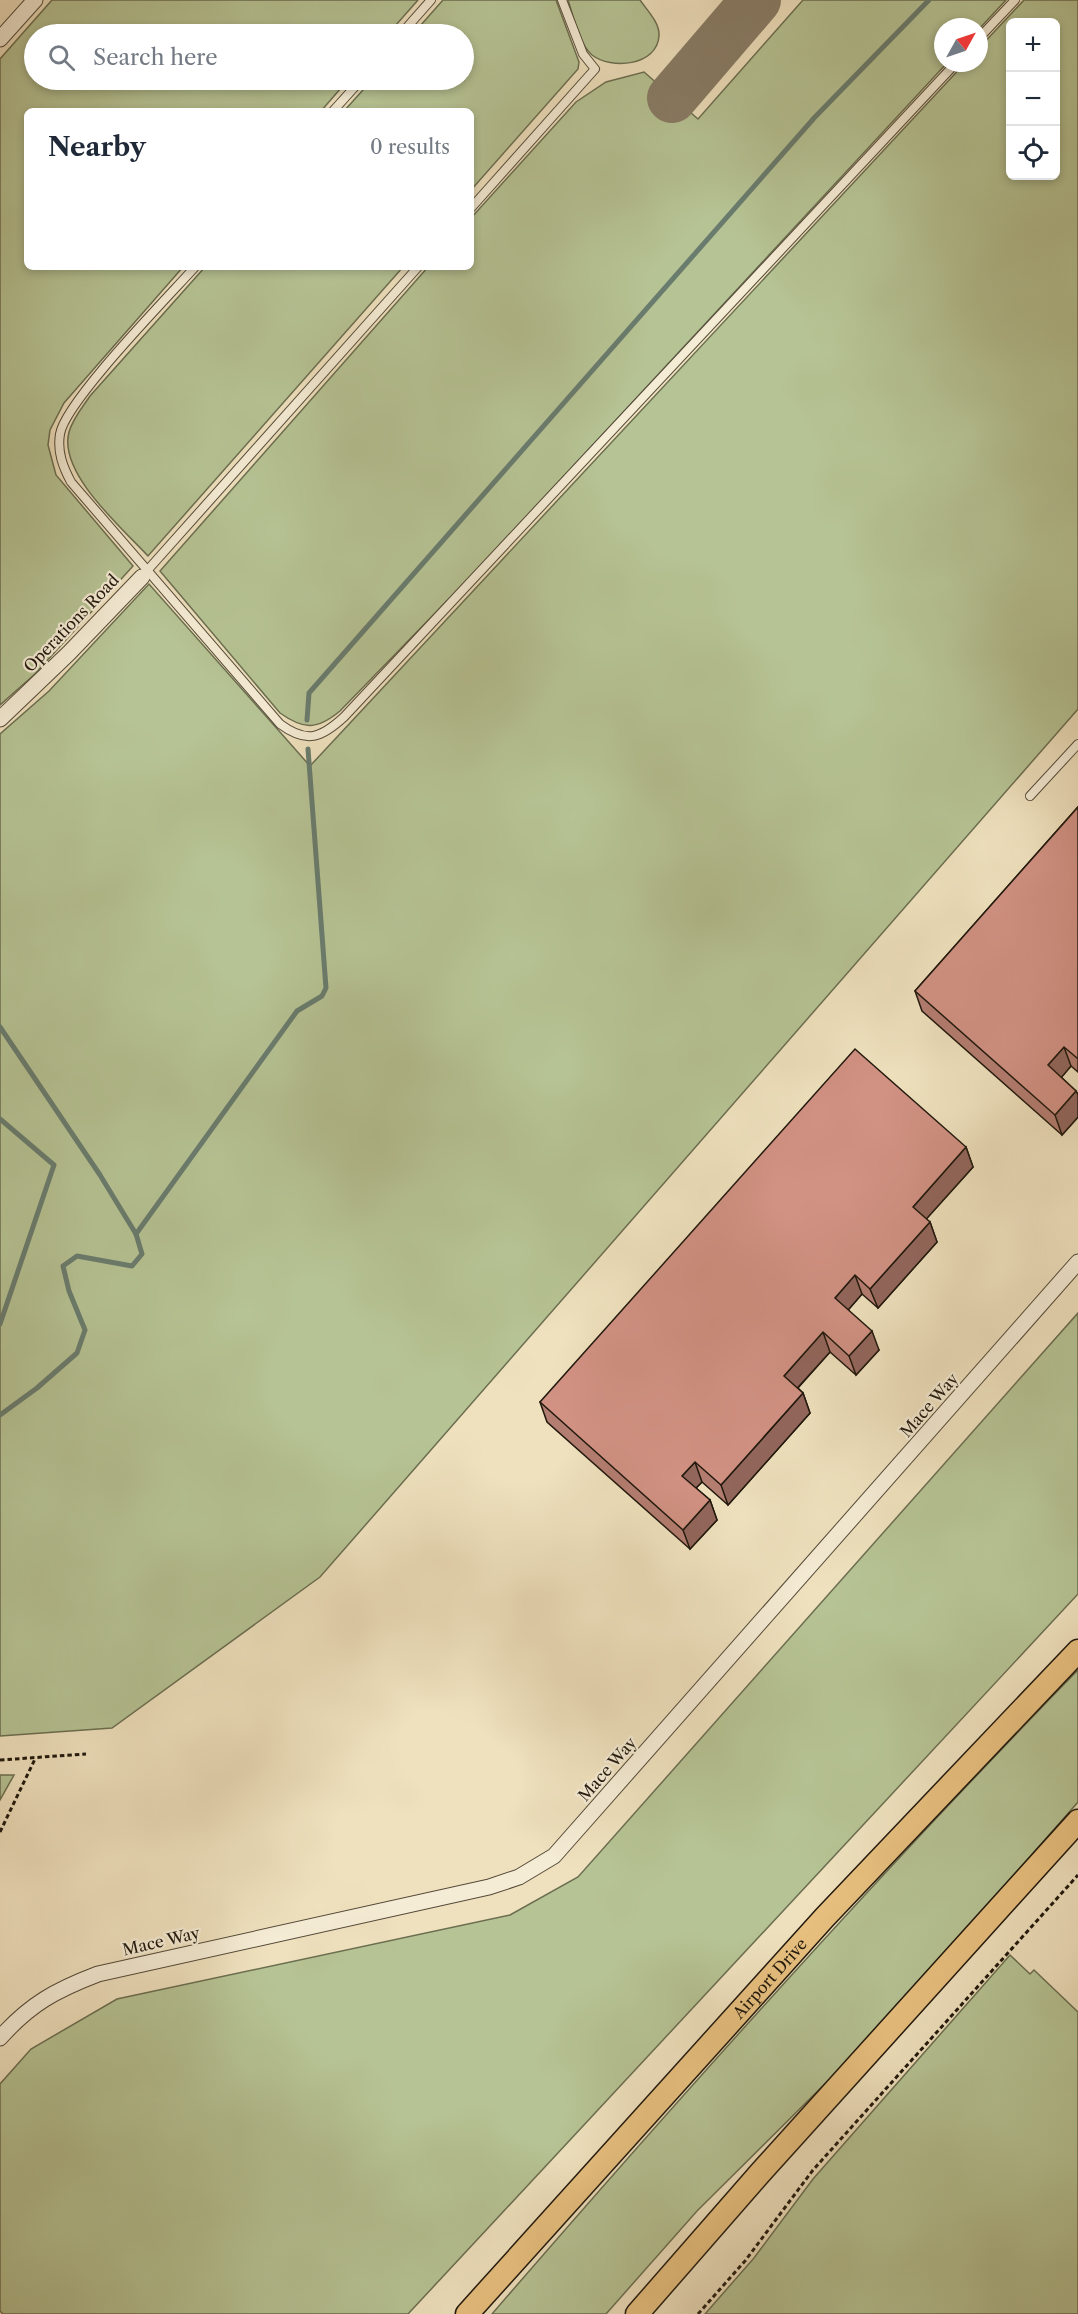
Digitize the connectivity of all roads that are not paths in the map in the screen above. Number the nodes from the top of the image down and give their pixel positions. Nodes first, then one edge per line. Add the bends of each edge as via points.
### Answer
1 (35, 0) edge
2 (431, 0) edge
3 (562, 0) edge
4 (1015, 0) edge
5 (410, 24) edge
6 (988, 28) edge
7 (0, 39) edge
8 (948, 72) edge
9 (352, 90) edge
10 (336, 108) edge
11 (474, 205) edge
12 (192, 270) edge
13 (415, 270) edge
14 (144, 574) junction
15 (0, 719) edge
16 (1078, 744) edge
17 (1030, 796) dead end
18 (1078, 1262) edge
19 (1078, 1651) edge
20 (1078, 1821) edge
21 (0, 2038) edge
22 (467, 2314) edge
23 (637, 2314) edge

1 - 7 street
2 - 5 lane
3 - 11 lane via 583,54 595,69
4 - 6 lane
8 - 14 lane via 330,730 304,736 280,724
9 - 10 lane
12 - 14 lane via 74,404 60,433 62,467
13 - 14 lane
14 - 15 street, Operations Road
16 - 17 lane
18 - 21 street, Mace Way via 554,1856 519,1877 489,1887 98,1974 45,1996
19 - 22 main road, Airport Drive via 825,1917
20 - 23 main road

